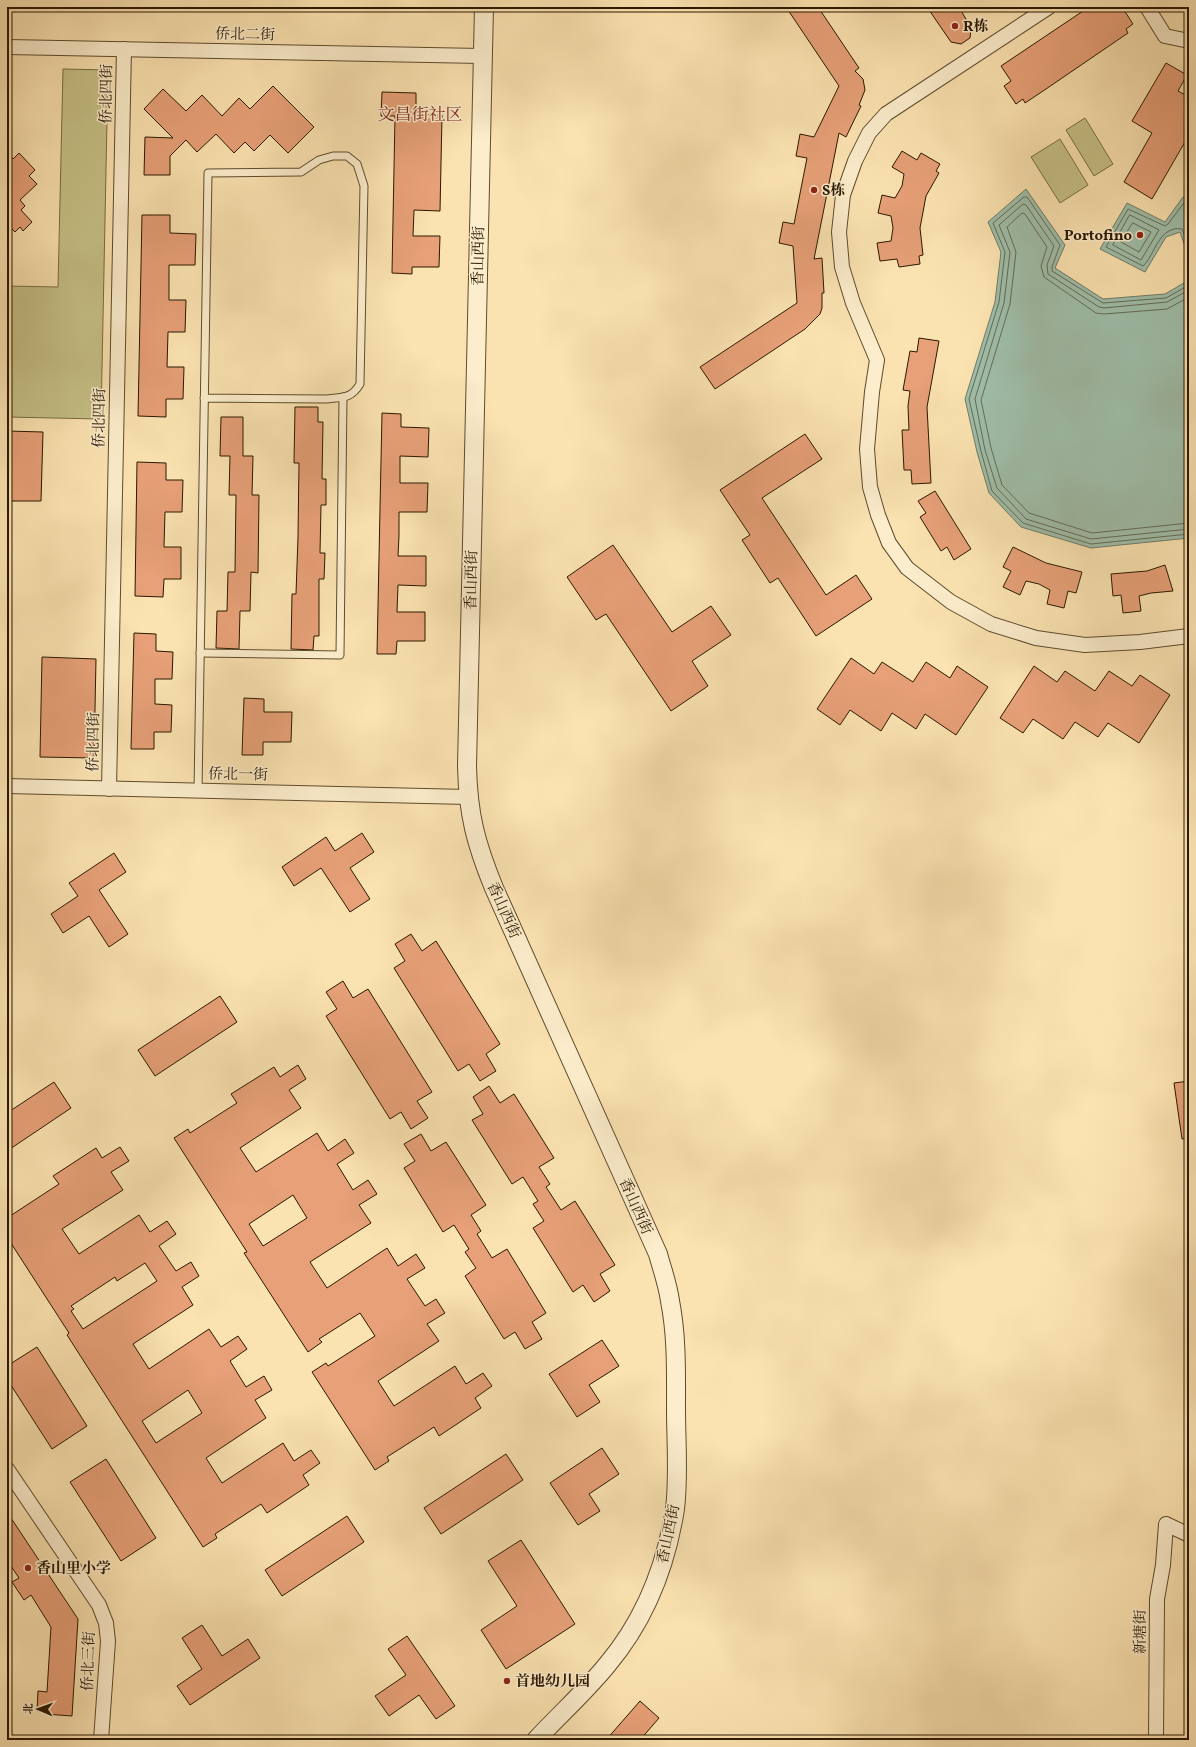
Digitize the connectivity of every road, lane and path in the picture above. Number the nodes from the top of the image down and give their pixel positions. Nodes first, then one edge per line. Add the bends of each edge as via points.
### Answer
1 (484, 7) edge
2 (1049, 7) edge
3 (1147, 7) edge
4 (1189, 41) edge
5 (7, 47) edge
6 (124, 49) junction
7 (482, 56) junction
8 (343, 397) junction
9 (204, 398) junction
10 (1189, 636) edge
11 (200, 653) junction
12 (7, 786) edge
13 (109, 789) junction
14 (198, 790) junction
15 (468, 797) junction
16 (7, 1468) edge
17 (1189, 1535) edge
18 (101, 1740) edge
19 (536, 1740) edge
20 (1156, 1740) edge

1 - 7 street, 香山西街
2 - 10 street via 886,114 869,133 855,161 843,195 839,232 842,267 853,303 877,360 867,449 870,487 889,543 907,568 951,602 991,624 1036,638 1085,645
3 - 4 street via 1164,36
5 - 6 street, 侨北二街
6 - 7 street, 侨北二街
6 - 13 street, 侨北四街
7 - 15 street, 香山西街
8 - 9 lane
8 - 9 lane via 355,393 360,384 364,186 357,164 347,156 333,156 319,160 301,172 208,174
8 - 11 lane via 340,655
9 - 11 lane
11 - 14 lane
12 - 13 street, 侨北一街
13 - 14 street, 侨北一街
14 - 15 street, 侨北一街
15 - 19 street, 香山西街 via 477,841 494,888 658,1254 674,1324 677,1479 675,1508 662,1565 652,1592 624,1643 606,1666
16 - 18 street, 侨北三街 via 103,1614 108,1641
17 - 20 street, 新塘街 via 1166,1524 1164,1565 1157,1599

